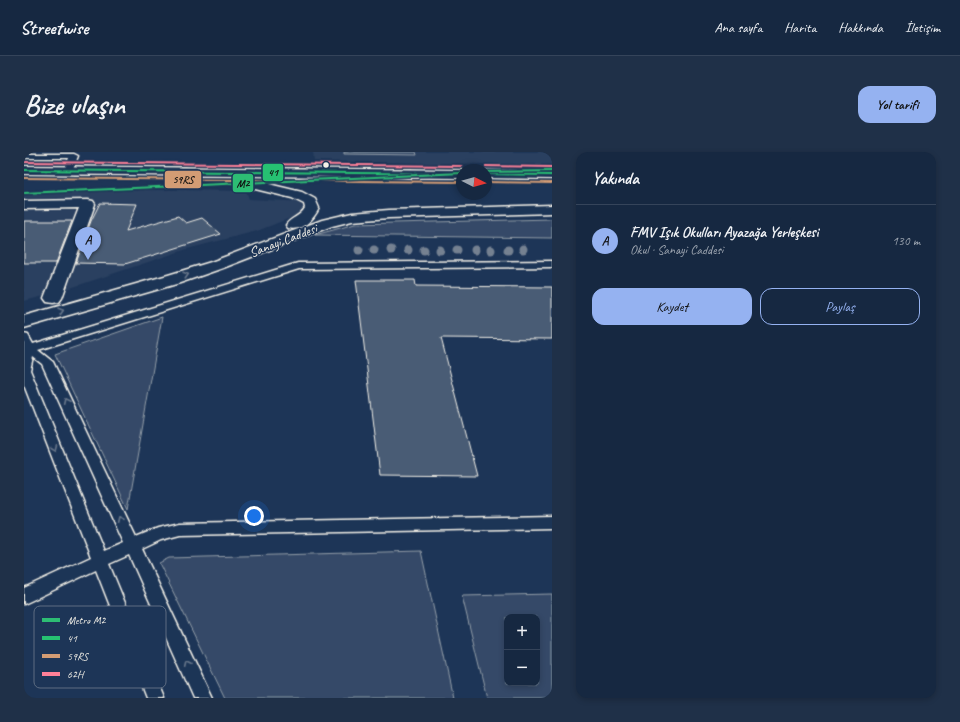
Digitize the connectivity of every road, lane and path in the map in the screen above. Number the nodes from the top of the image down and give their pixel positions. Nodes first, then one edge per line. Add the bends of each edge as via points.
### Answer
1 (24, 156) edge
2 (24, 170) edge
3 (68, 171) junction
4 (456, 174) edge
5 (492, 174) edge
6 (552, 175) edge
7 (24, 183) edge
8 (256, 185) junction
9 (456, 187) edge
10 (492, 187) edge
11 (552, 187) edge
12 (552, 202) edge
13 (24, 205) edge
14 (552, 209) edge
15 (293, 225) junction
16 (552, 264) edge
17 (53, 298) junction
18 (31, 304) dead end
19 (24, 322) edge
20 (26, 346) edge
21 (552, 522) edge
22 (133, 546) junction
23 (100, 561) junction
24 (24, 596) edge
25 (118, 606) edge
26 (161, 606) edge
27 (166, 618) edge
28 (151, 688) edge
29 (155, 698) edge
30 (203, 698) edge

1 - 3 lane via 74,156
2 - 3 street
3 - 4 street
5 - 6 street
7 - 8 street
8 - 9 street
8 - 15 street via 297,195 310,202 312,208 308,216
10 - 11 street
12 - 15 street, Sanayi Caddesi via 366,208 335,212
13 - 17 street via 88,204
19 -> 14 street, Sanayi Caddesi via 174,279 327,223 352,217
15 - 17 street, Sanayi Caddesi via 151,271
16 - 20 lane via 298,266
17 - 18 street, Sanayi Caddesi
22 -> 20 lane via 47,362
20 -> 23 lane via 24,370
21 - 22 lane via 180,529 158,534
22 - 23 lane
26 -> 22 lane
23 - 24 lane
23 - 25 lane
30 -> 27 lane
28 - 29 lane

